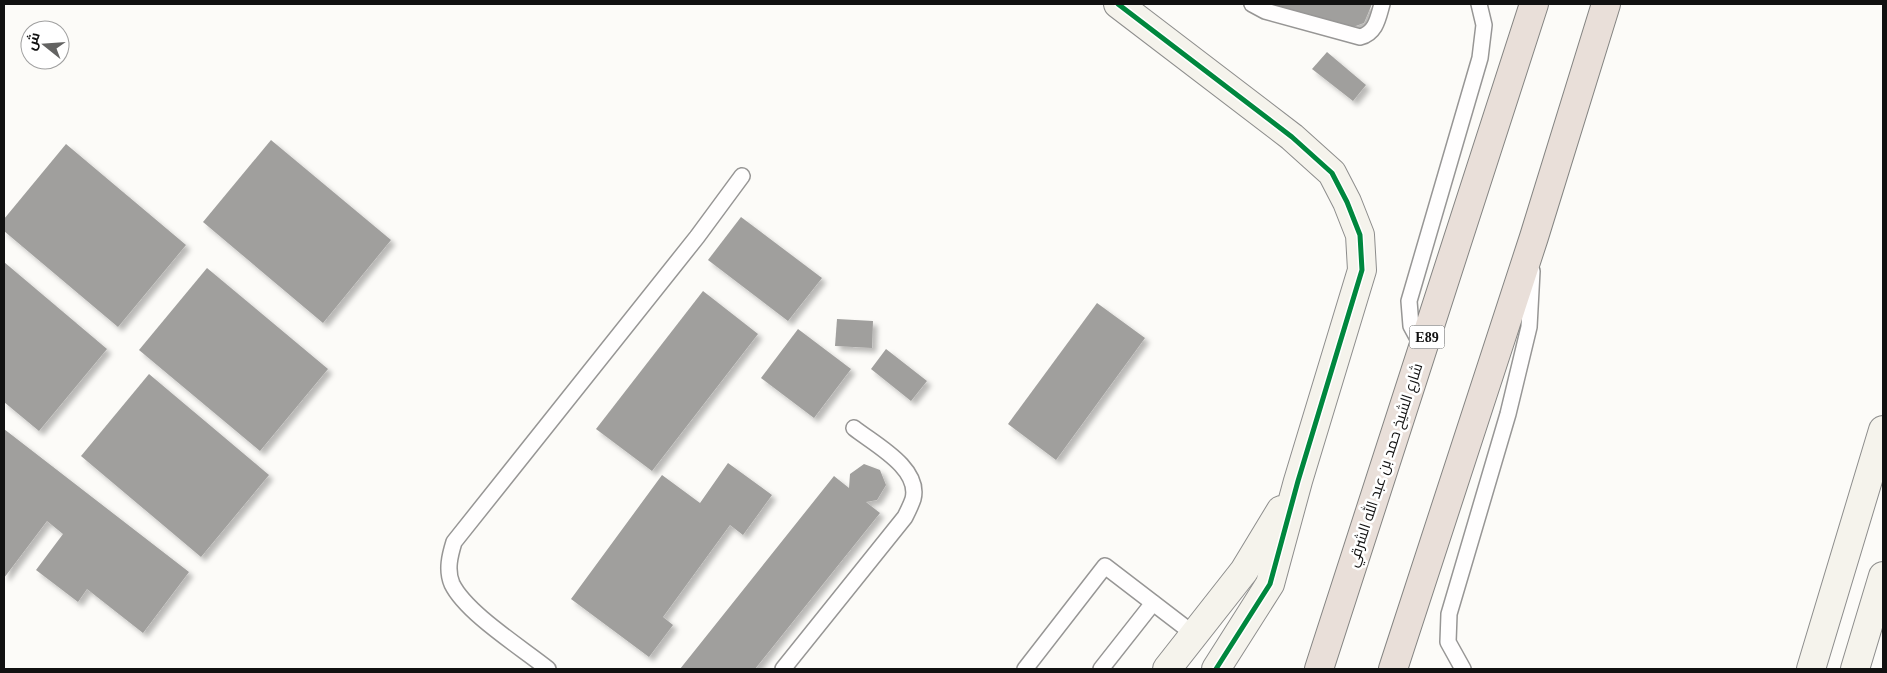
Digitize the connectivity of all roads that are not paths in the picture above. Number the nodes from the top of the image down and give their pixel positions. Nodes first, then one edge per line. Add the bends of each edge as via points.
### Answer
1 (1118, 4) edge
2 (1252, 4) edge
3 (1382, 4) edge
4 (1479, 4) edge
5 (1534, 4) edge
6 (1606, 4) edge
7 (742, 176) dead end
8 (1534, 237) junction
9 (1423, 348) junction
10 (854, 428) dead end
11 (1883, 430) edge
12 (1298, 481) junction
13 (1883, 576) edge
14 (1153, 603) junction
15 (1194, 635) junction
16 (548, 669) edge
17 (783, 669) edge
18 (1025, 669) edge
19 (1101, 669) edge
20 (1168, 669) edge
21 (1216, 669) edge
22 (1319, 669) edge
23 (1393, 669) edge
24 (1463, 669) edge
25 (1811, 669) edge
26 (1855, 669) edge

1 - 12 street via 1292,137 1332,173 1360,235 1362,270
2 - 3 lane via 1265,11 1360,37 1373,29
4 - 9 lane via 1484,25 1480,58 1409,301 1411,326
5 - 9 highway, شارع الشيخ حمد بن عبد الله الشرقي / E89
6 - 8 highway
7 - 16 lane via 454,542 448,561 452,583 468,606
8 - 23 highway
8 - 24 lane via 1529,327 1495,462 1449,614 1448,642
9 - 22 highway, شارع الشيخ حمد بن عبد الله الشرقي / E89
10 - 17 lane via 905,467 912,479 914,498 905,517
11 - 25 street
12 - 15 street via 1244,572
12 - 21 street via 1270,584
13 - 26 street
14 - 15 lane
14 - 18 lane via 1105,566
14 - 19 lane
15 - 20 street

